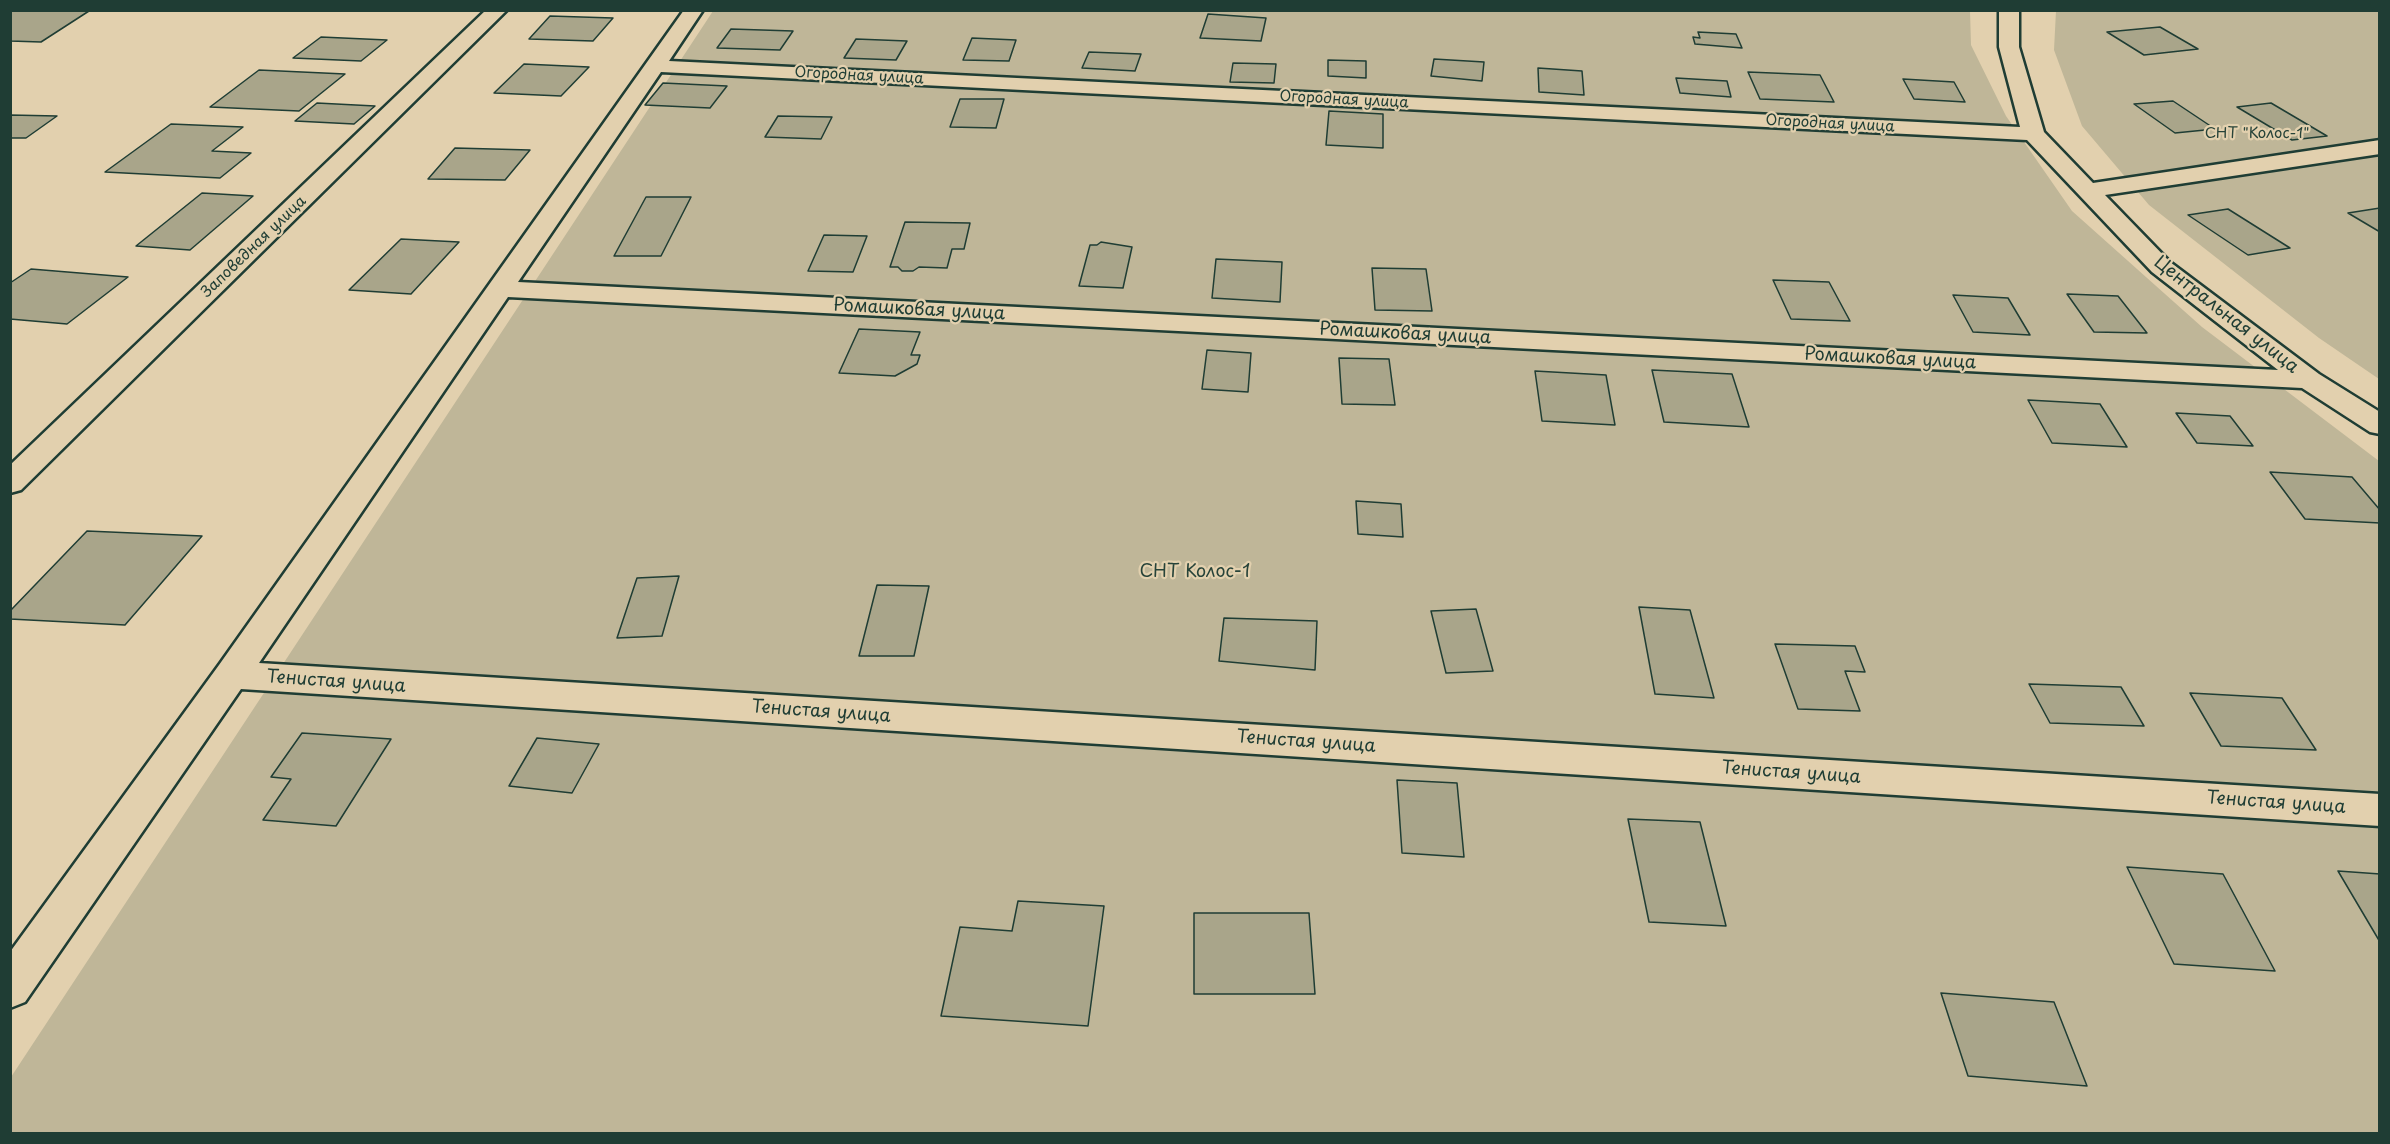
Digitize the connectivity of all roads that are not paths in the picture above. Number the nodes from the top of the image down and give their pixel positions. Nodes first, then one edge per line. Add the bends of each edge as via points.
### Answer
1 (498, 10) edge
2 (694, 10) edge
3 (2009, 10) edge
4 (655, 66) junction
5 (2033, 134) junction
6 (2379, 147) edge
7 (2086, 191) junction
8 (501, 289) junction
9 (2309, 380) junction
10 (2379, 425) edge
11 (10, 483) edge
12 (232, 675) junction
13 (2379, 810) edge
14 (10, 988) edge

1 - 11 street, Заповедная улица
2 - 4 street
3 - 5 street, Центральная улица via 2009,47
4 - 5 street, Огородная улица
4 - 8 street
5 - 7 street, Центральная улица
6 - 7 street
7 - 9 street, Центральная улица via 2162,267
8 - 9 street, Ромашковая улица
8 - 12 street
9 - 10 street, Центральная улица
12 - 13 street, Тенистая улица
12 - 14 street

